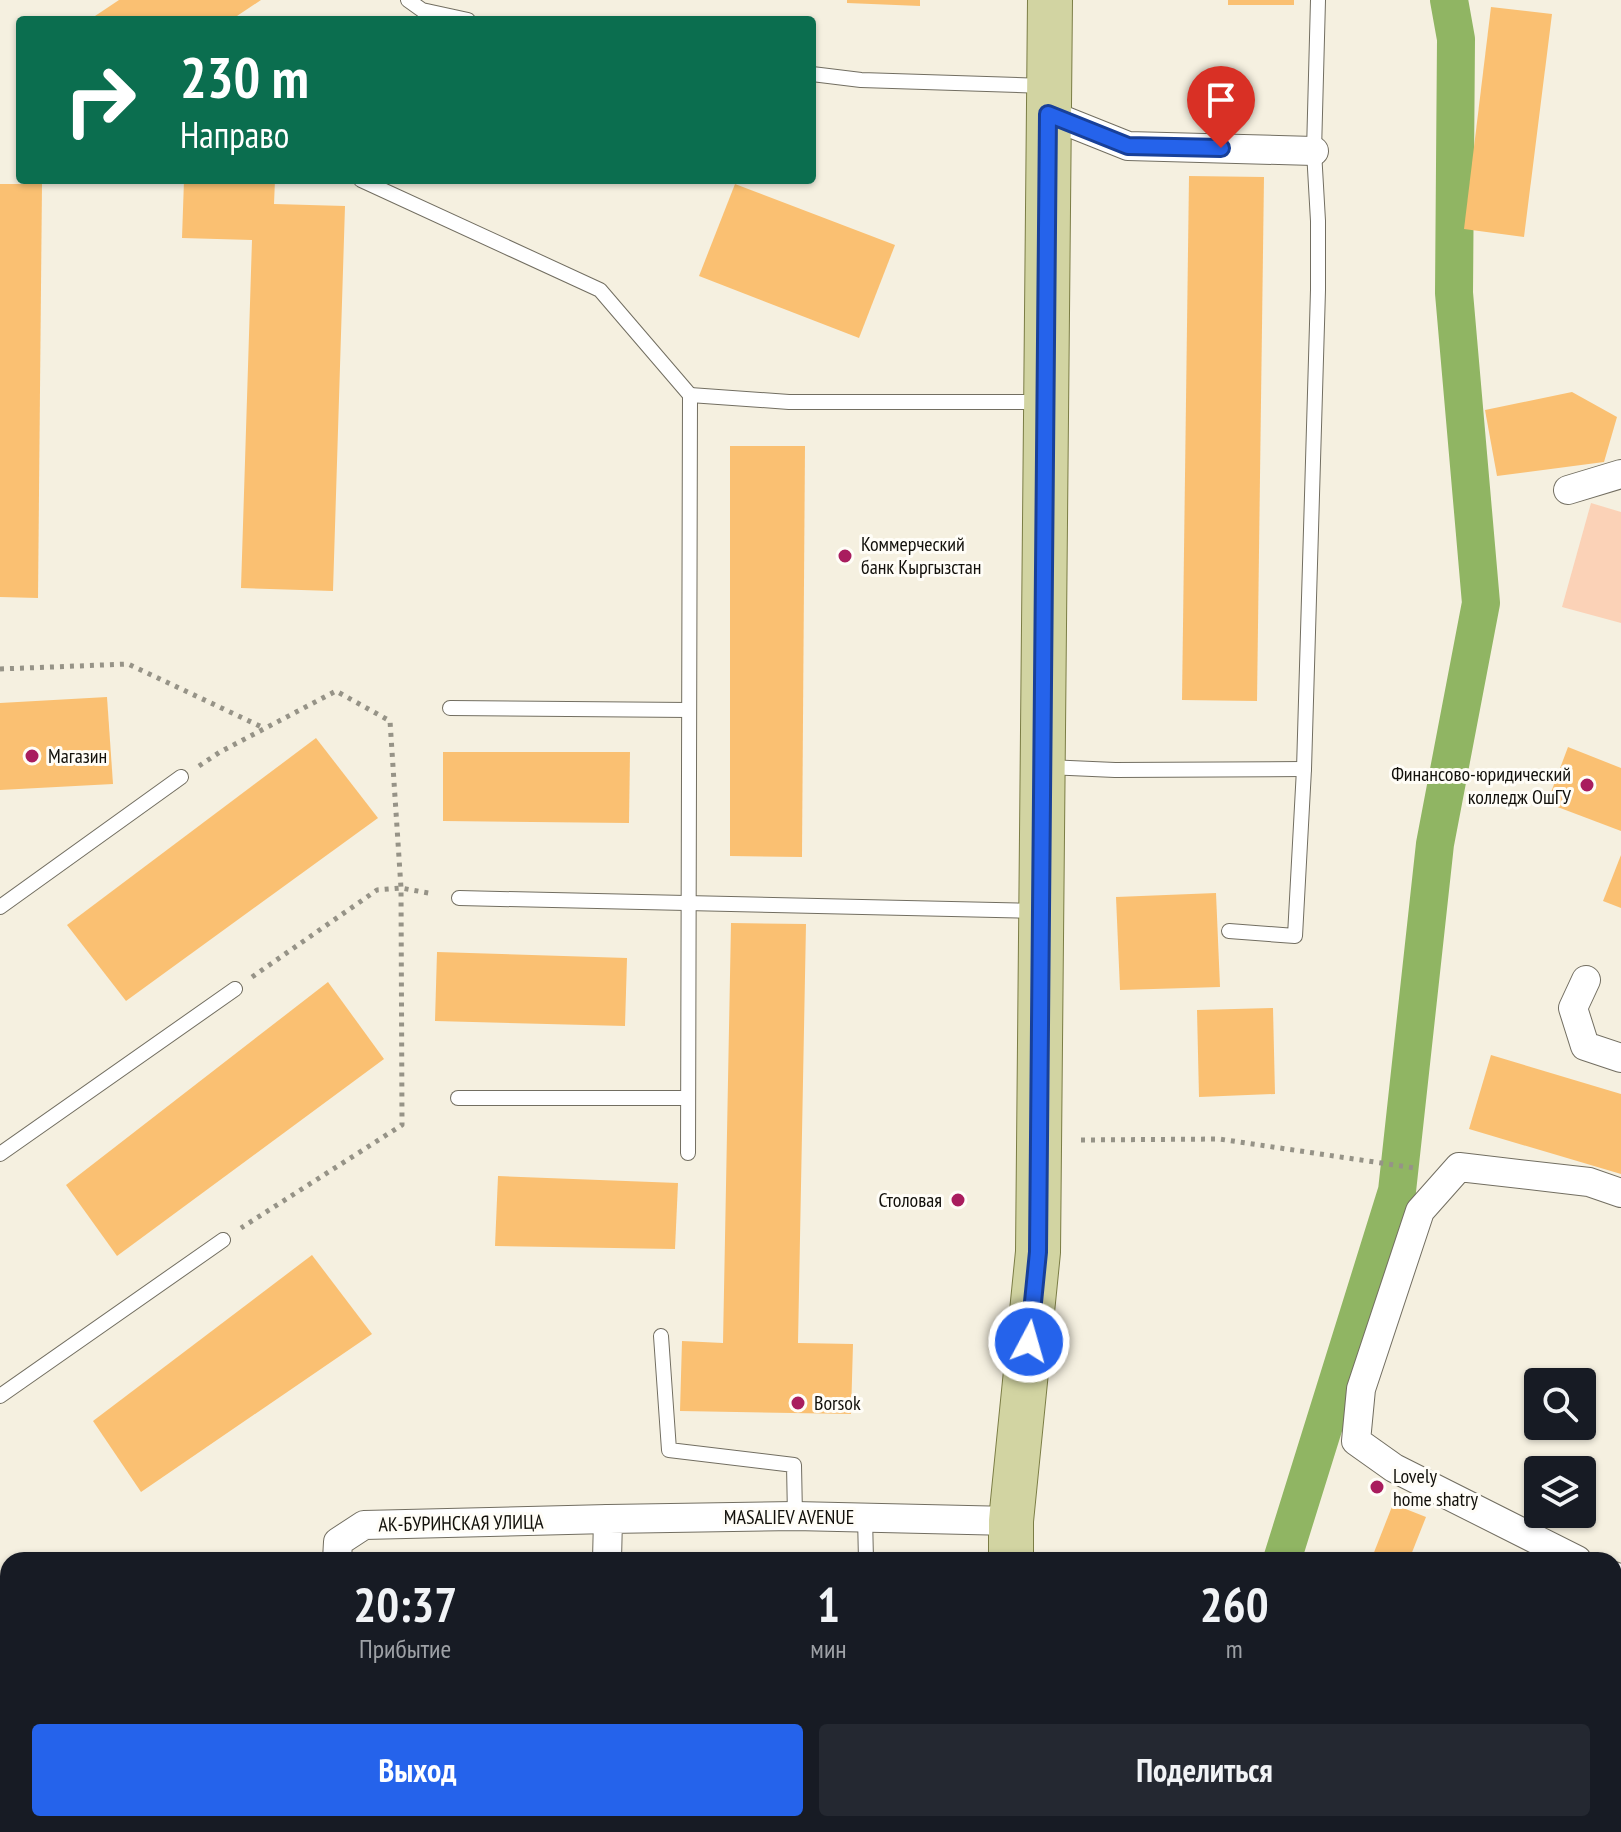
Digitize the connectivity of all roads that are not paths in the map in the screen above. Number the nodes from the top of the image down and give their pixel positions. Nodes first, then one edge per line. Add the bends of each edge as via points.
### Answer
1 (408, 0) edge
2 (1050, 0) edge
3 (1318, 0) edge
4 (450, 16) edge
5 (816, 74) edge
6 (1049, 100) junction
7 (1314, 151) junction
8 (370, 184) edge
9 (690, 395) junction
10 (1046, 402) junction
11 (1621, 474) edge
12 (1568, 490) dead end
13 (450, 708) dead end
14 (689, 710) junction
15 (1042, 767) junction
16 (1304, 769) junction
17 (181, 777) road end
18 (459, 898) road end
19 (688, 902) junction
20 (0, 907) edge
21 (1039, 911) junction
22 (1229, 931) dead end
23 (1586, 980) dead end
24 (235, 989) road end
25 (1621, 1058) edge
26 (458, 1098) dead end
27 (688, 1098) junction
28 (688, 1153) dead end
29 (0, 1154) edge
30 (1621, 1193) edge
31 (223, 1240) road end
32 (661, 1336) dead end
33 (0, 1396) edge
34 (795, 1516) junction
35 (865, 1517) junction
36 (608, 1519) junction
37 (1011, 1541) edge
38 (337, 1552) edge
39 (607, 1552) edge
40 (866, 1552) edge
41 (1561, 1552) edge

1 - 4 lane via 422,10
2 - 6 main road
3 - 7 lane
5 - 6 lane
6 - 7 street via 1128,146
6 - 10 main road
7 - 16 lane via 1318,290
8 - 9 lane via 600,290
9 - 10 lane via 789,402
9 - 14 lane
10 - 15 main road
11 - 12 street
13 - 14 lane
14 - 19 lane
15 - 16 lane
15 - 21 main road
16 - 22 lane via 1295,936
17 - 20 lane
18 - 19 lane
19 - 21 lane
19 - 27 lane
21 - 37 main road via 1038,1252
23 - 25 street via 1573,1008 1585,1046
24 - 29 lane
26 - 27 lane
27 - 28 lane
30 - 41 street via 1589,1182 1459,1167 1420,1211 1361,1389 1356,1441 1394,1468
31 - 33 lane
32 - 34 lane via 669,1450 794,1465
34 - 35 street, MASALIEV AVENUE
34 - 36 street, MASALIEV AVENUE
35 - 37 street, MASALIEV AVENUE
35 - 40 lane
36 - 38 street, АК-БУРИНСКАЯ УЛИЦА via 364,1525 338,1542
36 - 39 street

